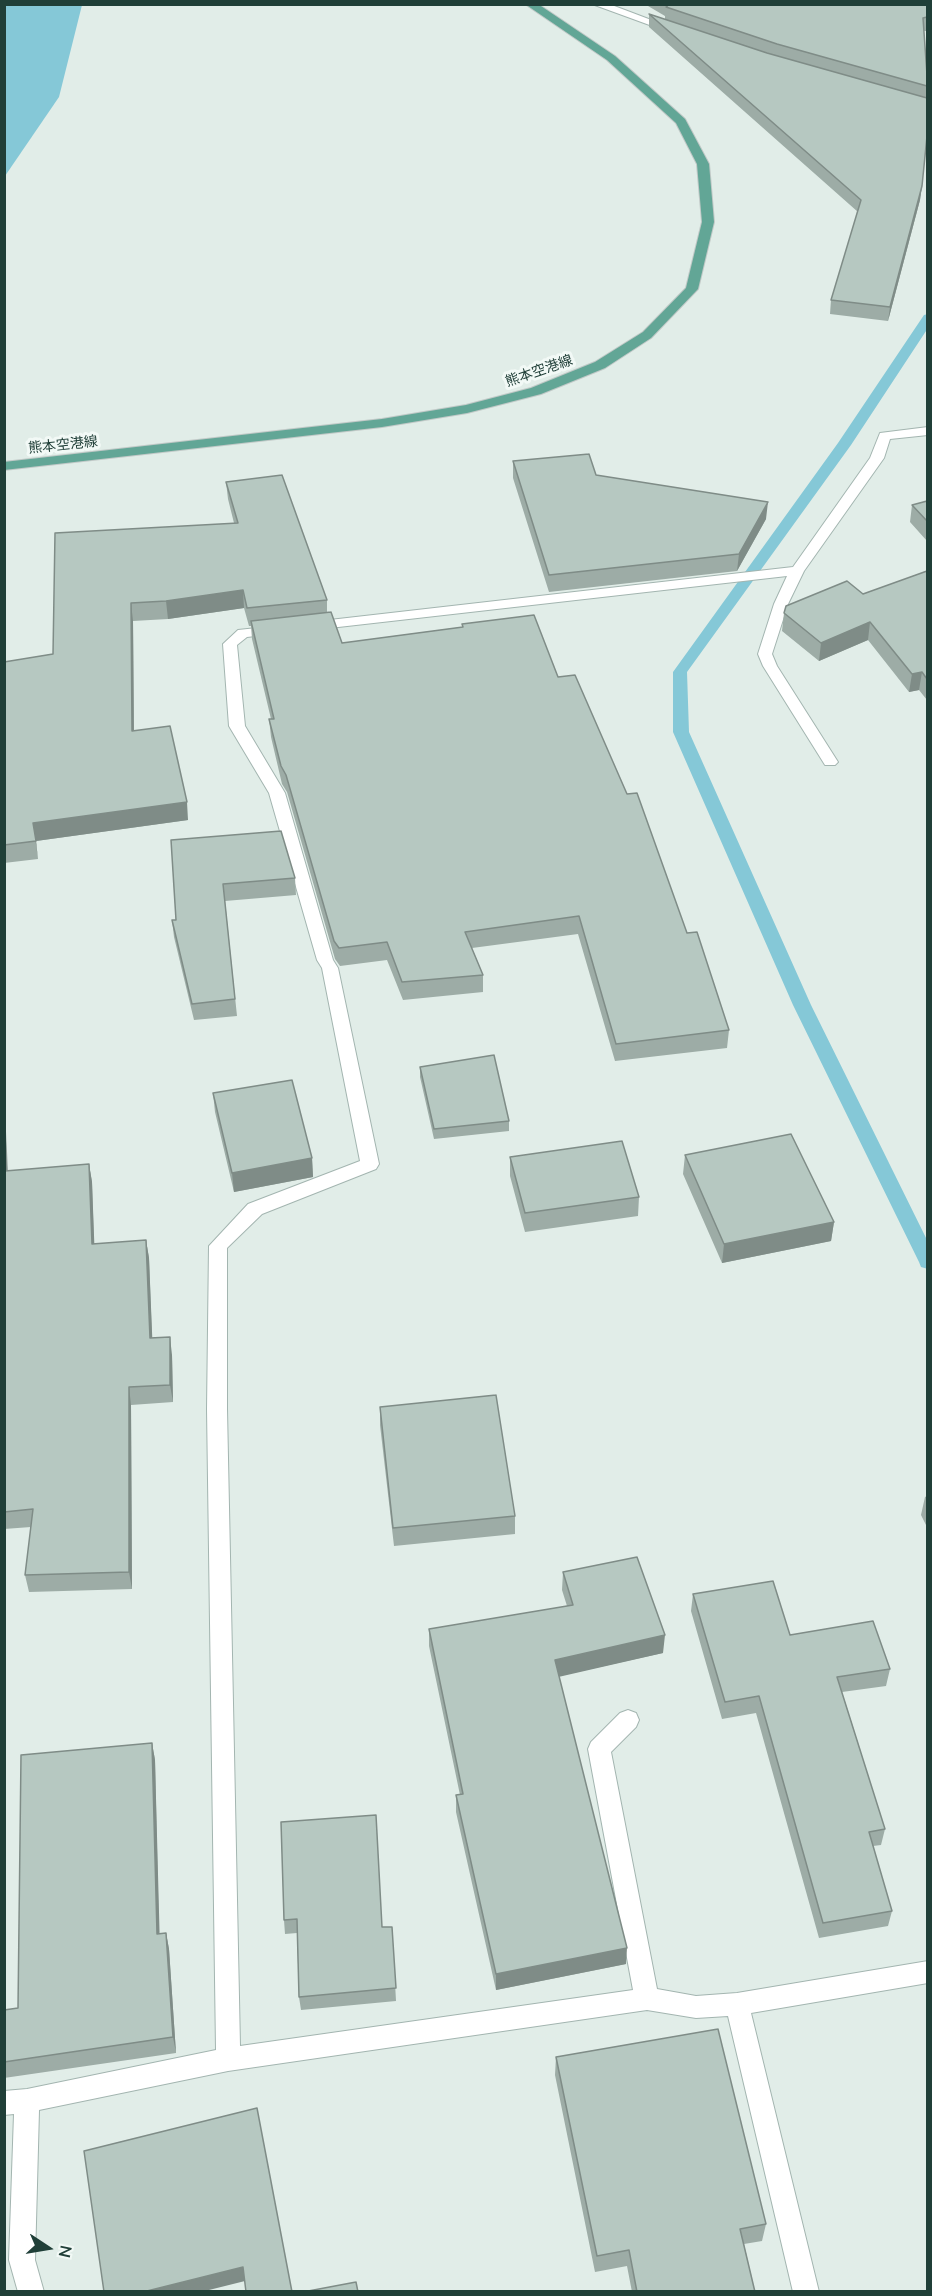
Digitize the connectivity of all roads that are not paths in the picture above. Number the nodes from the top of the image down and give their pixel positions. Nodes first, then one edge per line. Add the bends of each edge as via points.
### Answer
1 (530, 4) edge
2 (597, 4) edge
3 (684, 33) edge
4 (927, 431) edge
5 (4, 466) edge
6 (797, 571) junction
7 (830, 762) dead end
8 (628, 1720) dead end
9 (927, 1972) edge
10 (647, 1999) junction
11 (737, 2004) junction
12 (228, 2059) junction
13 (16, 2102) edge
14 (31, 2292) edge
15 (806, 2292) edge

1 - 5 main road, 熊本空港線 via 610,58 681,121 703,164 708,222 692,290 647,335 600,365 536,391 467,409 382,423
2 - 3 street
4 - 6 street via 885,436 877,458
6 - 7 street via 781,604 765,654
6 - 12 street via 243,633 230,644 237,726 277,793 330,968 370,1164 255,1209 218,1246 217,1409
8 - 10 street via 599,1749
9 - 11 street
10 - 11 street via 696,2007
10 - 12 street
11 - 15 street
12 - 13 street
13 - 14 street via 22,2260

